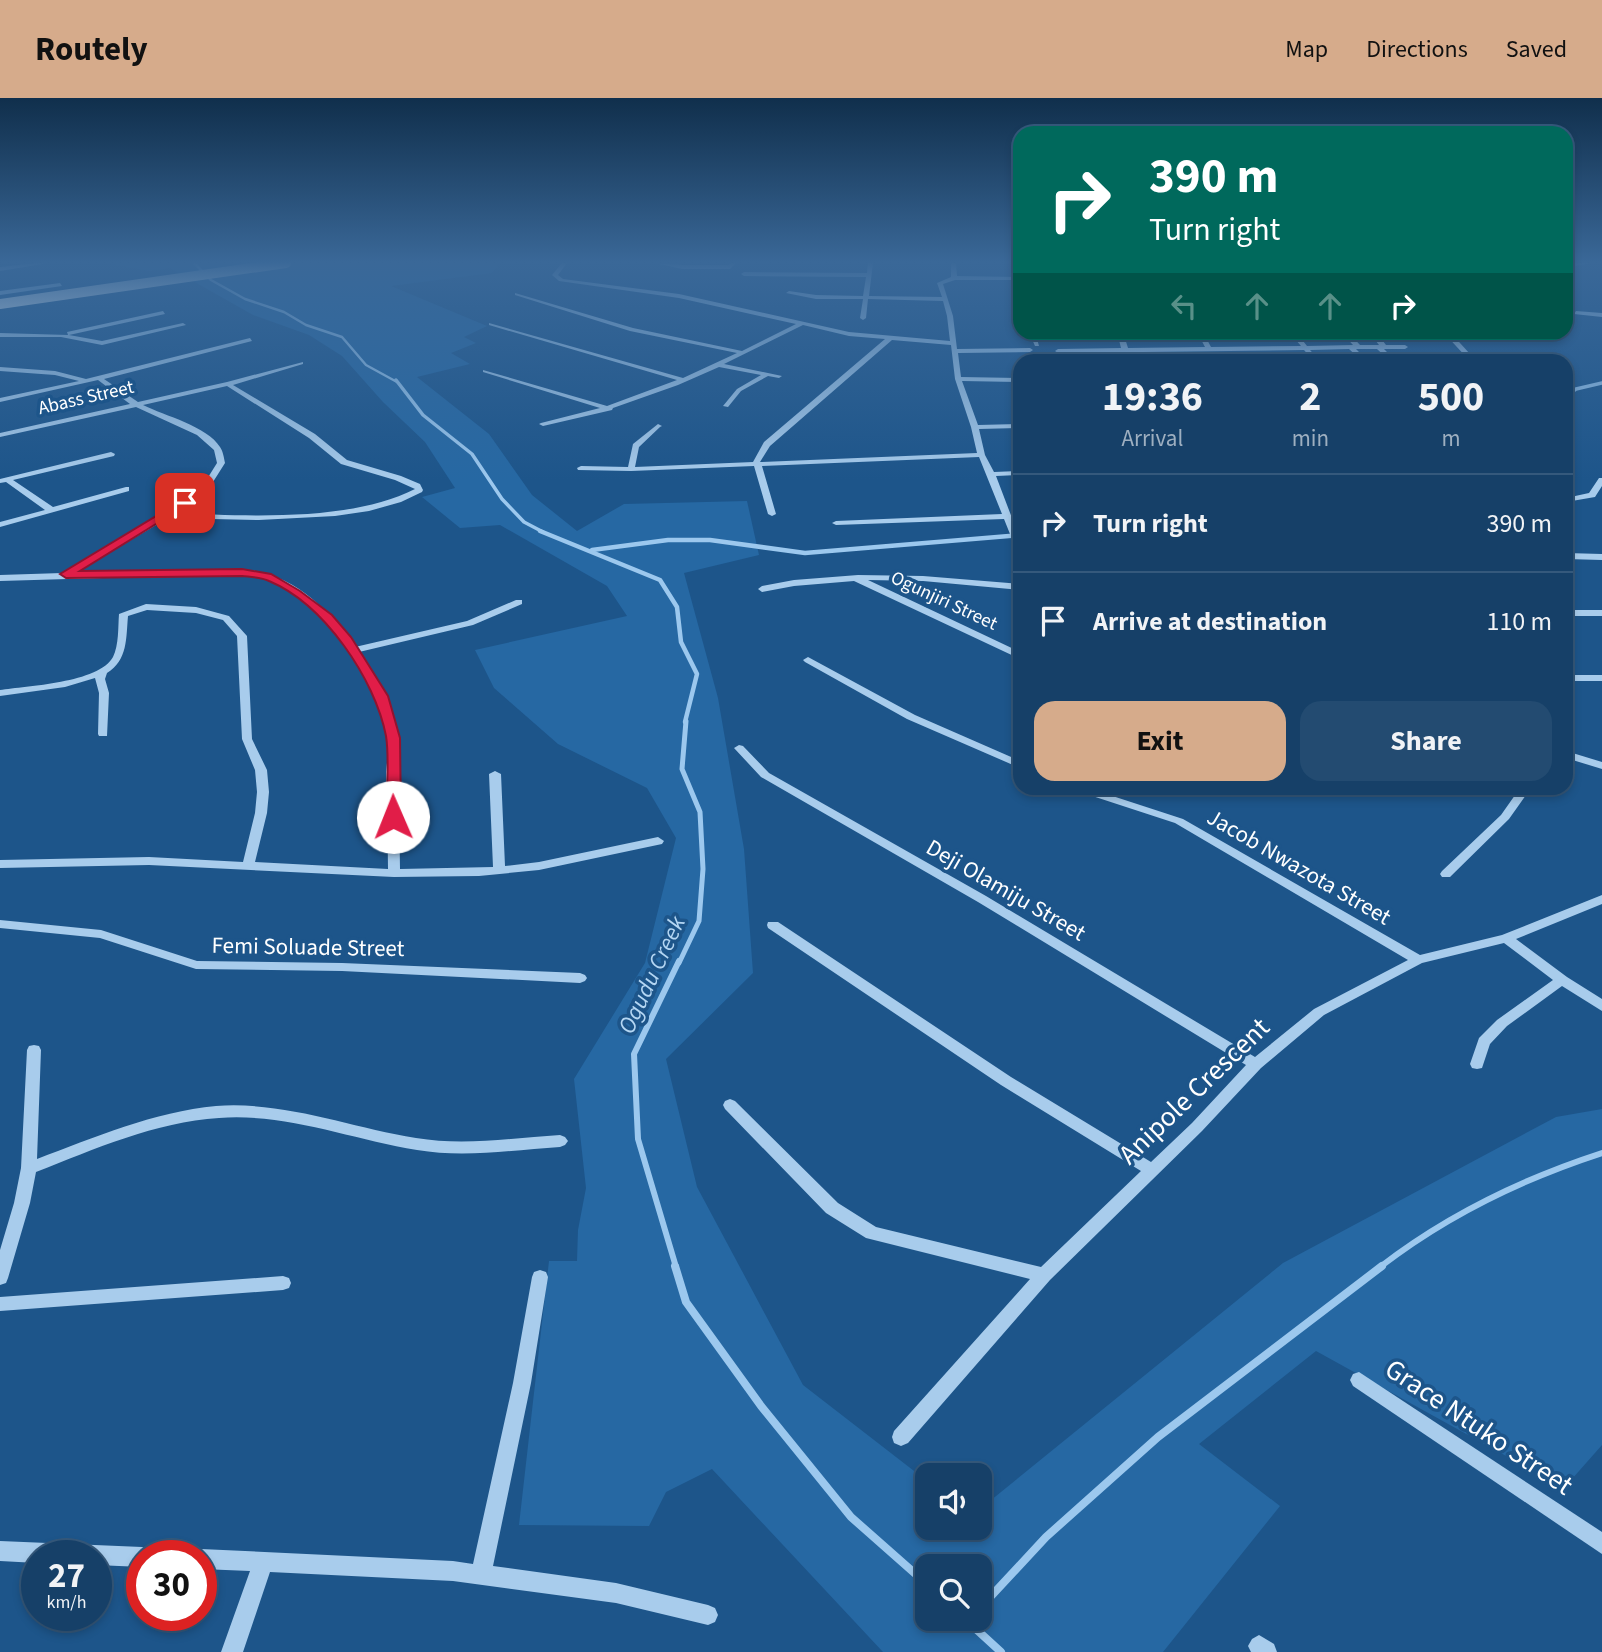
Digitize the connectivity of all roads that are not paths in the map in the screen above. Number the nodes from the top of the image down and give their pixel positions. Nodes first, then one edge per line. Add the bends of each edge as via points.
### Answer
1 (64, 336) edge
2 (136, 336) edge
3 (530, 336) edge
4 (659, 336) edge
5 (779, 336) edge
6 (869, 336) edge
7 (952, 336) edge
8 (889, 339) junction
9 (250, 340) dead end
10 (1035, 340) edge
11 (1122, 340) edge
12 (1204, 340) edge
13 (1298, 340) edge
14 (1349, 340) edge
15 (1377, 340) edge
16 (1454, 340) edge
17 (1037, 345) dead end
18 (953, 347) junction
19 (1354, 347) junction
20 (1382, 347) junction
21 (1405, 347) dead end
22 (1208, 348) junction
23 (1304, 348) junction
24 (1030, 350) dead end
25 (1125, 350) junction
26 (1174, 350) junction
27 (1058, 351) dead end
28 (744, 353) junction
29 (1178, 354) edge
30 (1310, 354) edge
31 (1359, 354) edge
32 (1387, 354) edge
33 (1467, 354) edge
34 (301, 363) dead end
35 (719, 365) junction
36 (0, 369) edge
37 (485, 370) dead end
38 (767, 374) junction
39 (779, 376) dead end
40 (99, 378) junction
41 (958, 379) junction
42 (683, 380) junction
43 (1013, 380) edge
44 (87, 382) junction
45 (228, 384) junction
46 (0, 400) edge
47 (134, 403) junction
48 (726, 406) dead end
49 (610, 409) junction
50 (543, 424) dead end
51 (657, 426) dead end
52 (1013, 426) edge
53 (975, 427) junction
54 (0, 435) edge
55 (111, 454) dead end
56 (981, 455) junction
57 (757, 465) junction
58 (581, 468) dead end
59 (631, 470) junction
60 (1013, 473) edge
61 (991, 474) junction
62 (3, 480) edge
63 (1602, 480) edge
64 (126, 489) dead end
65 (1592, 495) junction
66 (1573, 499) edge
67 (1602, 499) edge
68 (51, 510) junction
69 (772, 514) dead end
70 (166, 515) junction
71 (1007, 518) junction
72 (836, 523) dead end
73 (0, 525) edge
74 (1013, 532) edge
75 (1573, 556) edge
76 (1602, 556) edge
77 (66, 574) junction
78 (853, 577) junction
79 (0, 578) edge
80 (1013, 586) edge
81 (762, 589) dead end
82 (519, 602) dead end
83 (1573, 613) edge
84 (1602, 614) edge
85 (354, 650) junction
86 (1013, 653) edge
87 (808, 660) dead end
88 (102, 672) junction
89 (1573, 678) edge
90 (1602, 678) edge
91 (0, 693) edge
92 (103, 734) dead end
93 (739, 748) dead end
94 (1573, 756) edge
95 (1013, 762) edge
96 (1602, 766) edge
97 (495, 774) dead end
98 (1099, 795) edge
99 (1520, 795) edge
100 (658, 841) dead end
101 (0, 864) edge
102 (248, 865) junction
103 (499, 871) junction
104 (394, 873) junction
105 (1446, 874) dead end
106 (1602, 899) edge
107 (0, 924) edge
108 (773, 925) dead end
109 (1506, 938) junction
110 (1418, 961) junction
111 (579, 978) dead end
112 (1562, 980) junction
113 (1602, 1006) edge
114 (34, 1050) dead end
115 (1256, 1064) junction
116 (1477, 1064) dead end
117 (730, 1105) dead end
118 (560, 1141) dead end
119 (29, 1168) junction
120 (1150, 1169) junction
121 (1044, 1275) junction
122 (540, 1277) dead end
123 (0, 1278) edge
124 (283, 1283) dead end
125 (0, 1304) edge
126 (1359, 1380) dead end
127 (901, 1437) dead end
128 (1602, 1544) edge
129 (0, 1550) edge
130 (126, 1556) edge
131 (217, 1560) edge
132 (263, 1562) junction
133 (481, 1575) junction
134 (708, 1615) dead end
135 (232, 1652) edge

1 - 2 street via 102,343
3 - 42 street
4 - 28 street
5 - 28 street
6 - 8 street
7 - 18 street
8 - 18 street
8 - 57 street via 767,444
9 - 40 street
10 - 17 street
11 - 25 street
12 - 22 street
13 - 23 street
14 - 19 street
15 - 20 street
16 - 33 street
18 - 24 street
18 - 41 street
19 - 20 street
19 - 23 street
19 - 31 street
20 - 21 street
20 - 32 street
22 - 23 street
22 - 26 street
23 - 30 street
25 - 26 street
25 - 27 street
26 - 29 street
28 - 35 street
34 - 45 street, Abass Street
35 - 38 street
35 - 42 street
36 - 44 street via 55,373
37 - 49 street
38 - 39 street
38 - 48 street via 739,390
40 - 44 street
40 - 47 street
41 - 43 street
41 - 53 street
42 - 49 street
44 - 46 street
45 - 47 street, Abass Street
45 - 70 street via 312,436 344,462 398,478 419,490 337,513 217,518
47 - 54 street, Abass Street
47 - 70 street via 188,428 223,458 207,484
49 - 50 street
51 - 59 street via 636,446
52 - 53 street
53 - 56 street
55 - 62 street
56 - 57 street
56 - 61 street
57 - 59 street
57 - 69 street
58 - 59 street
60 - 61 street
61 - 71 street
62 - 68 street
63 - 65 street
64 - 68 street
65 - 66 street
65 - 67 street
68 - 73 street
70 - 77 street
71 - 72 street
71 - 74 street
75 - 76 street
77 - 79 street
77 - 85 street via 242,572 271,577 327,617
78 - 80 street via 916,577
78 - 81 street
78 - 86 street, Ogunjiri Street
82 - 85 street via 470,623
83 - 84 street
85 - 104 street via 382,696 393,738
87 - 95 street via 911,717
88 - 91 street
88 - 92 street
88 - 102 street via 118,658 128,611 146,607 196,610 226,618 236,626 244,648 247,739 261,770 263,792
89 - 90 street
93 - 115 street, Deji Olamiju Street via 765,775
94 - 96 street
97 - 103 street
98 - 110 street, Jacob Nwazota Street via 1179,821
99 - 105 street via 1505,817
100 - 103 street
101 - 102 street via 149,861
102 - 104 street
103 - 104 street
106 - 109 street, Anipole Crescent
107 - 111 street, Femi Soluade Street via 101,934 196,965
108 - 120 street via 1006,1082
109 - 110 street, Anipole Crescent
109 - 112 street
110 - 115 street, Anipole Crescent via 1319,1012
112 - 113 street
112 - 116 street via 1502,1023 1483,1042
114 - 119 street
115 - 120 street, Anipole Crescent
117 - 121 street via 832,1208 872,1233
118 - 119 street via 418,1144 298,1116 218,1112 139,1129
119 - 123 street
120 - 121 street, Anipole Crescent
121 - 127 street, Anipole Crescent
122 - 133 street
124 - 125 street
126 - 128 street, Grace Ntuko Street
129 - 130 street
131 - 132 street
132 - 133 street
132 - 135 street
133 - 134 street via 616,1593

